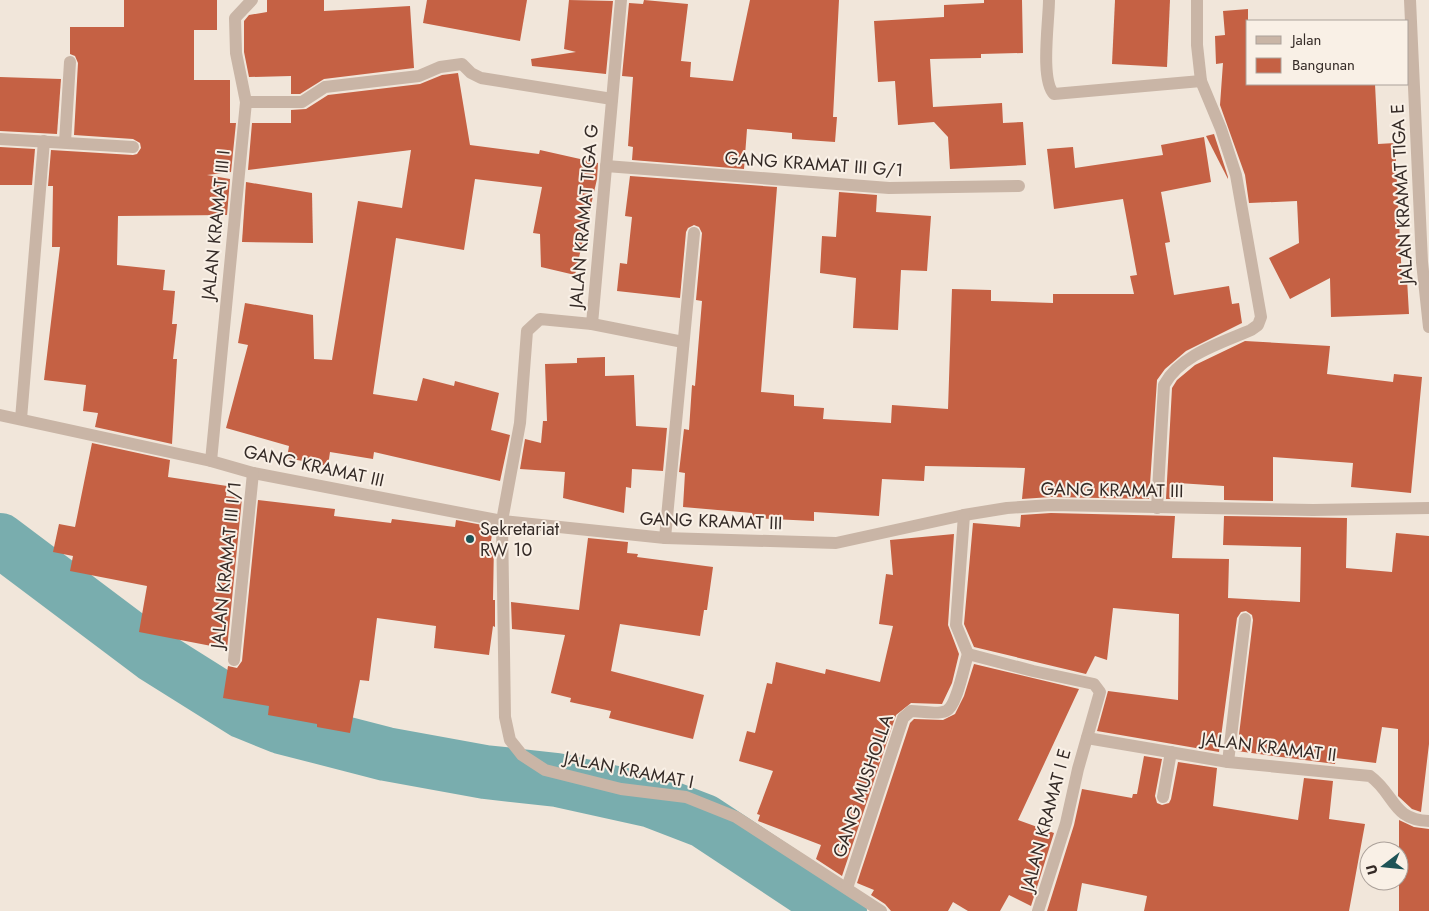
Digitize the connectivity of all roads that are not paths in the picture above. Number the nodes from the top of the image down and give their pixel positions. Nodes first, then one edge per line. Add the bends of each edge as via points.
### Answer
1 (252, 0) edge
2 (621, 0) edge
3 (1049, 0) edge
4 (1197, 0) edge
5 (1410, 0) edge
6 (70, 62) dead end
7 (1201, 81) junction
8 (612, 100) junction
9 (246, 102) junction
10 (0, 139) edge
11 (44, 141) junction
12 (65, 142) junction
13 (133, 147) dead end
14 (606, 166) junction
15 (1019, 186) dead end
16 (694, 233) dead end
17 (592, 324) junction
18 (1429, 327) edge
19 (684, 342) junction
20 (0, 415) edge
21 (21, 419) junction
22 (211, 461) junction
23 (253, 473) junction
24 (1157, 508) junction
25 (1429, 508) edge
26 (964, 515) junction
27 (502, 521) junction
28 (665, 538) junction
29 (1245, 619) dead end
30 (968, 654) junction
31 (234, 660) dead end
32 (1086, 738) junction
33 (1171, 752) junction
34 (1228, 762) junction
35 (1164, 797) dead end
36 (1429, 821) edge
37 (847, 888) junction
38 (881, 911) edge
39 (1038, 911) edge

1 - 9 street, JALAN KRAMAT III I via 236,18 236,53
2 - 8 street, JALAN KRAMAT TIGA G
3 - 7 street via 1046,76 1049,90 1054,94
4 - 7 street
5 - 18 street, JALAN KRAMAT TIGA E via 1422,262
6 - 12 street
7 - 24 street via 1236,174 1261,317 1251,330 1182,362 1167,379 1164,385
8 - 9 street via 481,78 462,64 440,67 419,76 325,87 302,102
8 - 14 street, JALAN KRAMAT TIGA G
9 - 22 street, JALAN KRAMAT III I
10 - 11 street
11 - 12 street
11 - 21 street
12 - 13 street
14 - 15 street, GANG KRAMAT III G/1 via 889,188
14 - 17 street, JALAN KRAMAT TIGA G
16 - 19 street
17 - 19 street
17 - 27 street, JALAN KRAMAT TIGA G via 540,319 527,331 520,423
19 - 28 street
20 - 21 street, GANG KRAMAT III
21 - 22 street, GANG KRAMAT III
22 - 23 street, GANG KRAMAT III
23 - 27 street, GANG KRAMAT III
23 - 31 street, JALAN KRAMAT III I/1
24 - 25 street, GANG KRAMAT III
24 - 26 street, GANG KRAMAT III via 1051,506 1007,508
26 - 28 street, GANG KRAMAT III via 836,543
26 - 30 street via 956,625
27 - 28 street, GANG KRAMAT III
27 - 37 street, JALAN KRAMAT I via 505,717 510,740 522,755 545,770 621,789 686,796 736,817
29 - 34 street
30 - 32 street via 1097,686 1100,696
30 - 37 street, GANG MUSHOLLA via 953,705 946,711 910,711 903,718
32 - 33 street, JALAN KRAMAT II
32 - 39 street, JALAN KRAMAT I E via 1066,823
33 - 34 street, JALAN KRAMAT II
33 - 35 street
34 - 36 street, JALAN KRAMAT II via 1370,776 1380,783 1406,817
37 - 38 street, JALAN KRAMAT I

